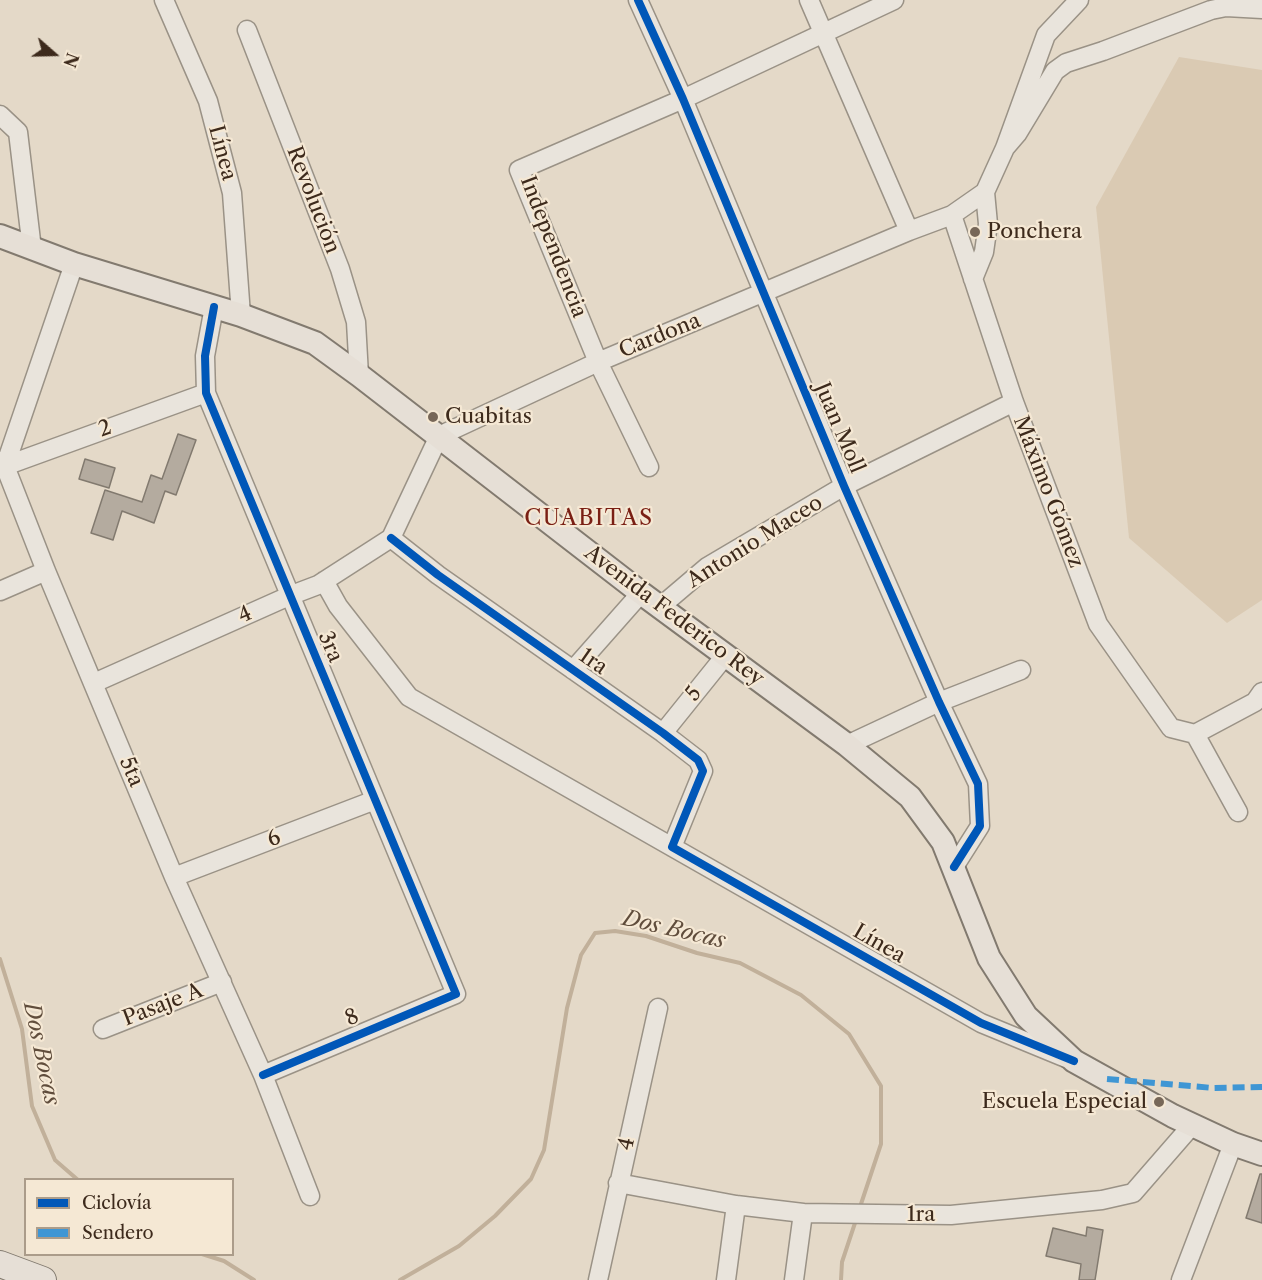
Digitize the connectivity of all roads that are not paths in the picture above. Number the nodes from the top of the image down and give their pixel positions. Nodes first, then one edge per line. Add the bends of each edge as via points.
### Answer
1 (164, 0) edge
2 (638, 0) edge
3 (809, 0) edge
4 (894, 0) edge
5 (1080, 0) edge
6 (1262, 9) edge
7 (247, 30) dead end
8 (824, 33) junction
9 (683, 99) junction
10 (0, 115) edge
11 (1005, 148) junction
12 (985, 192) junction
13 (952, 215) junction
14 (909, 231) junction
15 (0, 236) edge
16 (32, 249) junction
17 (74, 264) junction
18 (974, 279) junction
19 (763, 294) junction
20 (214, 307) junction
21 (241, 315) junction
22 (598, 362) junction
23 (360, 375) junction
24 (206, 393) junction
25 (1014, 402) junction
26 (439, 436) junction
27 (2, 464) edge
28 (650, 466) dead end
29 (844, 486) junction
30 (391, 538) junction
31 (46, 571) junction
32 (324, 581) junction
33 (0, 591) edge
34 (641, 593) junction
35 (289, 596) junction
36 (660, 607) junction
37 (725, 656) junction
38 (573, 670) junction
39 (1021, 670) dead end
40 (94, 683) junction
41 (1260, 699) edge
42 (939, 702) junction
43 (663, 733) junction
44 (1195, 734) junction
45 (847, 746) junction
46 (375, 800) junction
47 (1238, 812) dead end
48 (672, 847) junction
49 (954, 867) junction
50 (174, 877) junction
51 (222, 982) junction
52 (456, 994) joint
53 (658, 1008) dead end
54 (103, 1029) dead end
55 (1074, 1060) junction
56 (263, 1075) junction
57 (1193, 1124) junction
58 (1252, 1153) edge
59 (618, 1183) junction
60 (310, 1196) dead end
61 (736, 1204) junction
62 (802, 1213) junction
63 (0, 1264) edge
64 (43, 1280) edge
65 (598, 1280) edge
66 (726, 1280) edge
67 (794, 1280) edge
68 (1181, 1280) edge

1 - 21 street, Línea via 208,101 232,193
2 - 9 street, Juan Moll
3 - 8 street
4 - 8 street, Independencia
5 - 11 street via 1046,35
6 - 11 street via 1211,10 1066,63 1055,71
7 - 23 street, Revolución via 340,269 356,322
8 - 9 street, Independencia
8 - 14 street
9 - 19 street, Juan Moll
9 - 22 street, Independencia via 519,170
10 - 16 street via 18,132
11 - 12 street
12 - 13 street, Cardona
12 - 18 street via 988,224 984,252
13 - 14 street, Cardona
13 - 18 street, Máximo Gómez
14 - 19 street, Cardona
15 - 16 main road, Avenida Federico Rey
16 - 17 main road, Avenida Federico Rey
17 - 20 main road, Avenida Federico Rey
17 - 27 street
18 - 25 street, Máximo Gómez
19 - 22 street, Cardona
19 - 29 street, Juan Moll
20 - 21 main road, Avenida Federico Rey
20 - 24 street, 3ra via 205,357
21 - 23 main road, Avenida Federico Rey via 315,343
22 - 26 street, Cardona
22 - 28 street, Independencia
23 - 26 main road, Avenida Federico Rey
24 - 27 street, 2
24 - 35 street, 3ra
25 - 29 street, Antonio Maceo
25 - 44 street, Máximo Gómez via 1098,624 1171,728
26 - 30 street
26 - 34 main road, Avenida Federico Rey
27 - 31 street, 5ta
29 - 36 street, Antonio Maceo via 707,567
29 - 42 street, Juan Moll
30 - 32 street, 4
30 - 38 street, 1ra
31 - 33 street
31 - 40 street, 5ta
32 - 35 street, 4
32 - 48 street, Línea via 338,606 409,697
34 - 36 main road, Avenida Federico Rey
34 - 38 street
35 - 40 street, 4
35 - 46 street, 3ra
36 - 37 main road, Avenida Federico Rey
37 - 43 street, 5
37 - 45 main road, Avenida Federico Rey
38 - 43 street, 1ra
39 - 42 street
40 - 50 street, 5ta
41 - 44 street
42 - 45 street
42 - 49 street, Juan Moll via 978,784 980,826
43 - 48 street, 1ra via 698,760 703,771
44 - 47 street
45 - 49 main road, Avenida Federico Rey via 910,797 944,842
46 - 50 street, 6
46 - 52 street, 3ra
48 - 55 street, Línea via 981,1023
49 - 55 main road, Avenida Federico Rey via 989,958 1026,1016
50 - 51 street, 5ta
51 - 54 street, Pasaje A
51 - 56 street, 5ta
52 - 56 street, 8
53 - 59 street, 4
55 - 57 main road, Avenida Federico Rey
56 - 60 street, 5ta
57 - 58 main road, Avenida Federico Rey
57 - 62 street, 1ra via 1133,1193 1101,1200 963,1214
58 - 68 street
59 - 61 street, 1ra
59 - 65 street, 4
61 - 62 street, 1ra
61 - 66 street
62 - 67 street
63 - 64 highway

